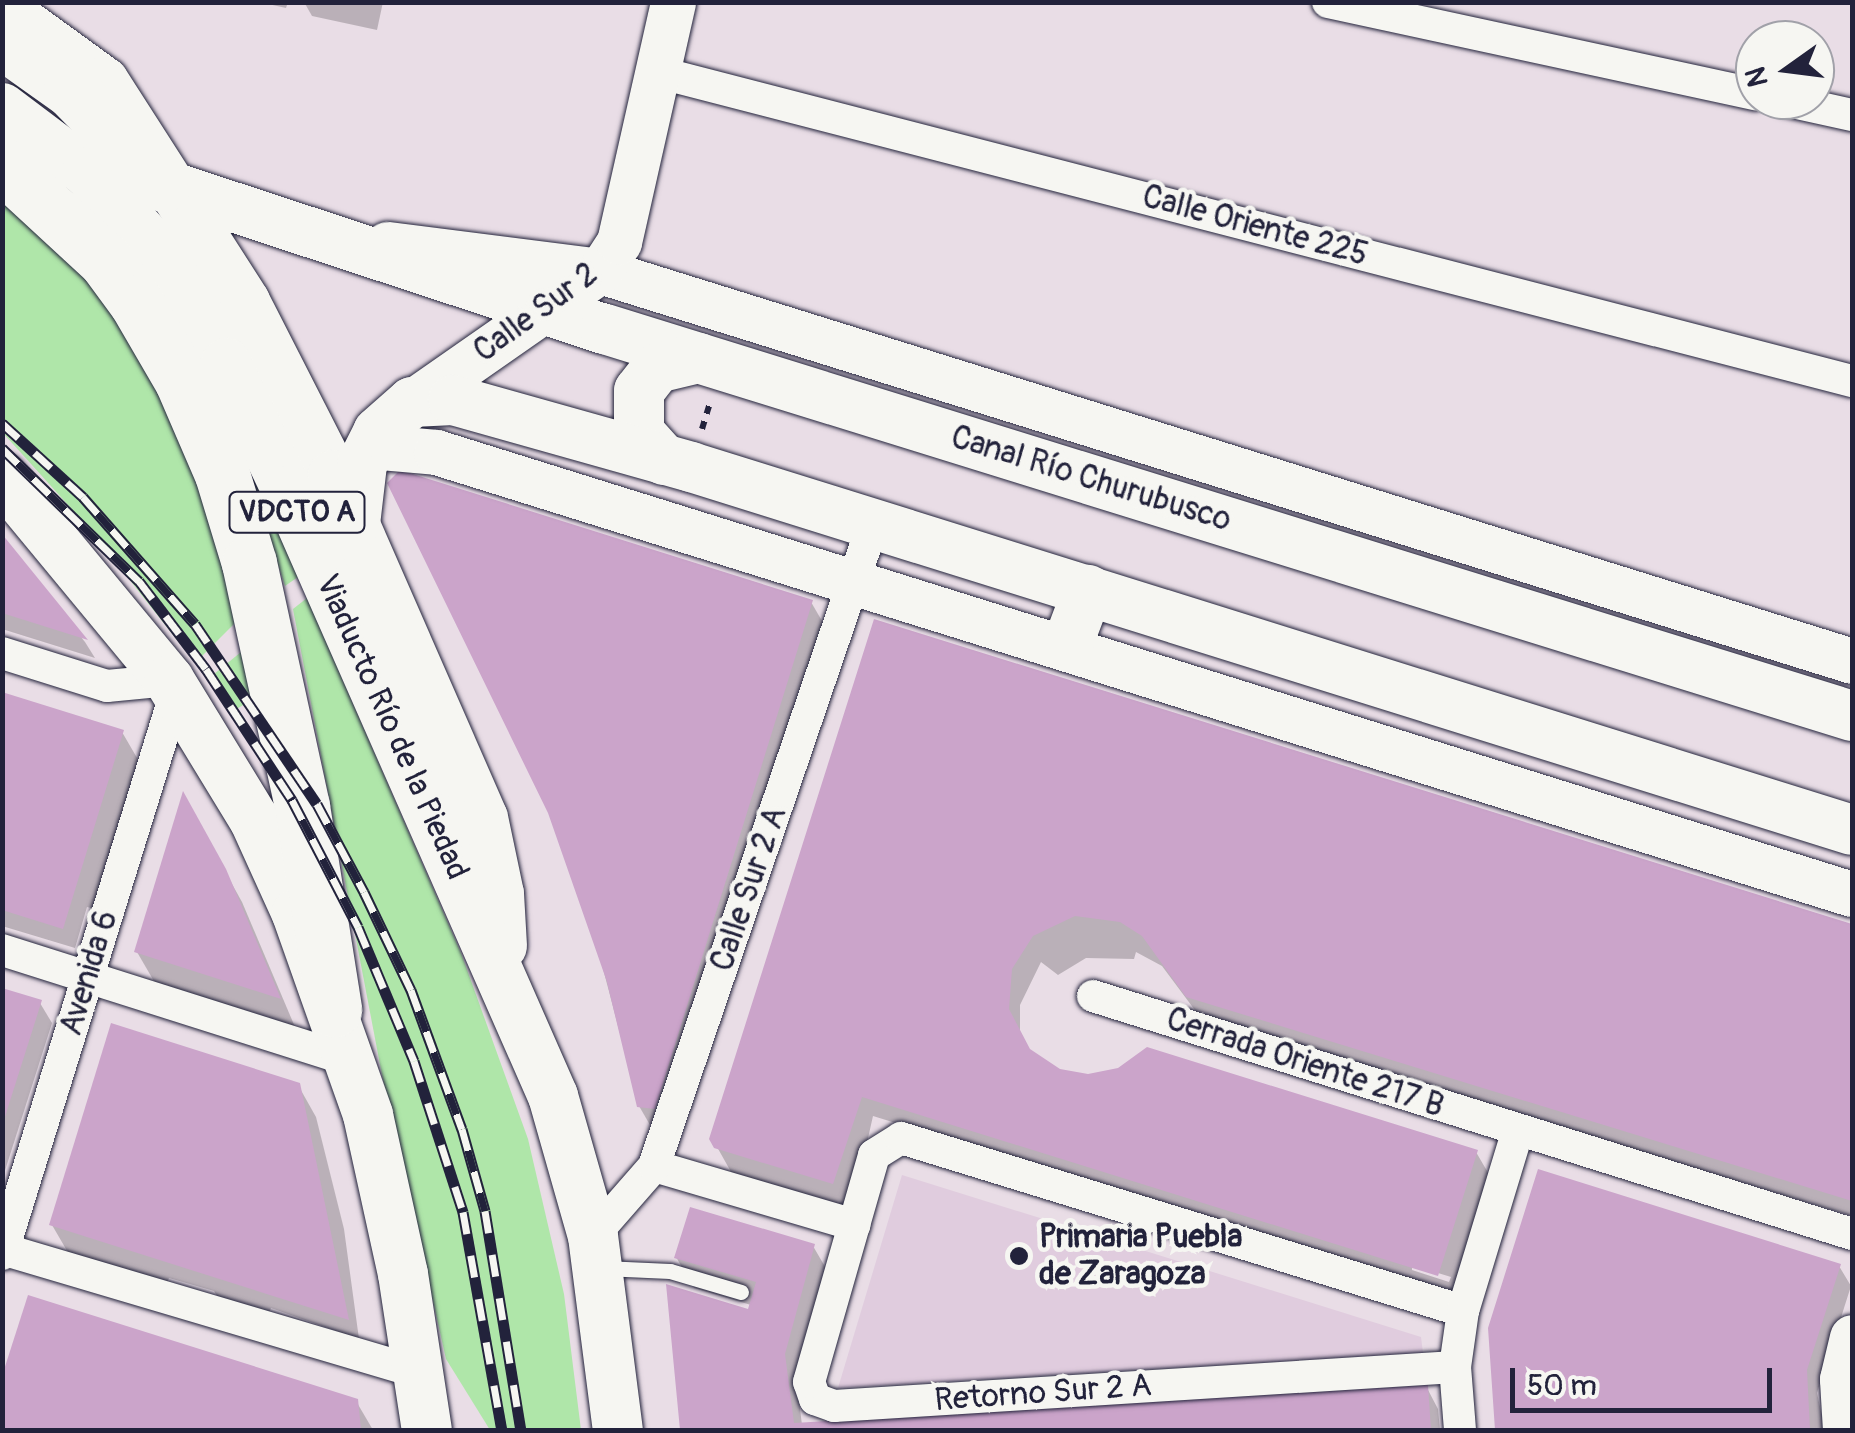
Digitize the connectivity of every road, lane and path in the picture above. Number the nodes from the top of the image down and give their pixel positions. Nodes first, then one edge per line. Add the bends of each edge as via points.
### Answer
1 (673, 2) edge
2 (1328, 2) edge
3 (2, 8) edge
4 (2, 41) edge
5 (657, 72) junction
6 (1735, 90) edge
7 (2, 108) edge
8 (2, 164) edge
9 (163, 184) junction
10 (331, 237) junction
11 (600, 270) junction
12 (550, 306) junction
13 (711, 361) junction
14 (1852, 381) edge
15 (412, 402) junction
16 (369, 446) junction
17 (677, 463) junction
18 (2, 478) edge
19 (355, 524) junction
20 (873, 524) junction
21 (854, 580) junction
22 (1088, 590) junction
23 (1068, 646) junction
24 (2, 653) edge
25 (1852, 660) edge
26 (173, 686) junction
27 (1852, 716) edge
28 (1852, 830) edge
29 (1852, 894) edge
30 (2, 950) edge
31 (504, 976) junction
32 (88, 978) junction
33 (1093, 996) dead end
34 (334, 1009) junction
35 (352, 1061) junction
36 (1518, 1130) junction
37 (654, 1166) junction
38 (854, 1225) junction
39 (1852, 1234) edge
40 (3, 1251) edge
41 (596, 1252) junction
42 (740, 1292) dead end
43 (1463, 1311) junction
44 (1852, 1337) edge
45 (1455, 1368) junction
46 (432, 1410) edge
47 (618, 1430) edge
48 (1460, 1430) edge
49 (1845, 1430) edge

1 - 5 street, Calle Sur 2
2 - 6 street
3 - 9 main road via 104,82
4 - 9 highway via 70,90
5 - 11 street, Calle Sur 2 via 619,242
5 - 14 street, Calle Oriente 225
7 - 31 main road, Viaducto Río de la Piedad / VDCTO A via 128,212 196,306 304,526
8 - 34 highway via 105,260 136,302 182,380 222,474 249,563 302,806
9 - 10 main road, Canal Río Churubusco
9 - 19 main road via 245,302
10 - 11 street, Canal Río Churubusco
10 - 12 main road, Canal Río Churubusco
11 - 12 street, Calle Sur 2
11 - 25 street, Canal Río Churubusco
12 - 13 main road, Canal Río Churubusco
12 - 15 street, Calle Sur 2
13 - 17 path
13 - 17 main road via 658,368 639,391 639,432
13 - 27 main road, Canal Río Churubusco
15 - 16 main road, Calle Sur 2
15 - 17 main road via 452,400
16 - 19 main road
16 - 21 street via 436,452
17 - 20 main road
18 - 26 main road via 81,565
19 - 31 main road via 483,818 500,894
20 - 21 street, Calle Sur 2 A
20 - 22 main road
21 - 23 street
21 - 37 street, Calle Sur 2 A
22 - 23 main road
22 - 28 main road
23 - 29 street
24 - 26 street via 107,686
26 - 32 street, Avenida 6
26 - 34 main road via 254,819
30 - 32 street
31 - 41 main road, Viaducto Río de la Piedad / VDCTO A via 553,1096
32 - 35 street
32 - 40 street, Avenida 6
33 - 36 street, Cerrada Oriente 217 B
34 - 35 main road
35 - 46 main road
36 - 39 street, Cerrada Oriente 217 B
36 - 43 street
37 - 38 street
37 - 41 street, Calle Sur 2 A
38 - 43 street via 881,1146 920,1140
38 - 45 street, Retorno Sur 2 A via 810,1372 811,1391 822,1404
40 - 46 street
41 - 42 lane
41 - 47 main road, Viaducto Río de la Piedad / VDCTO A
43 - 45 street
44 - 49 street via 1842,1379
45 - 48 street

